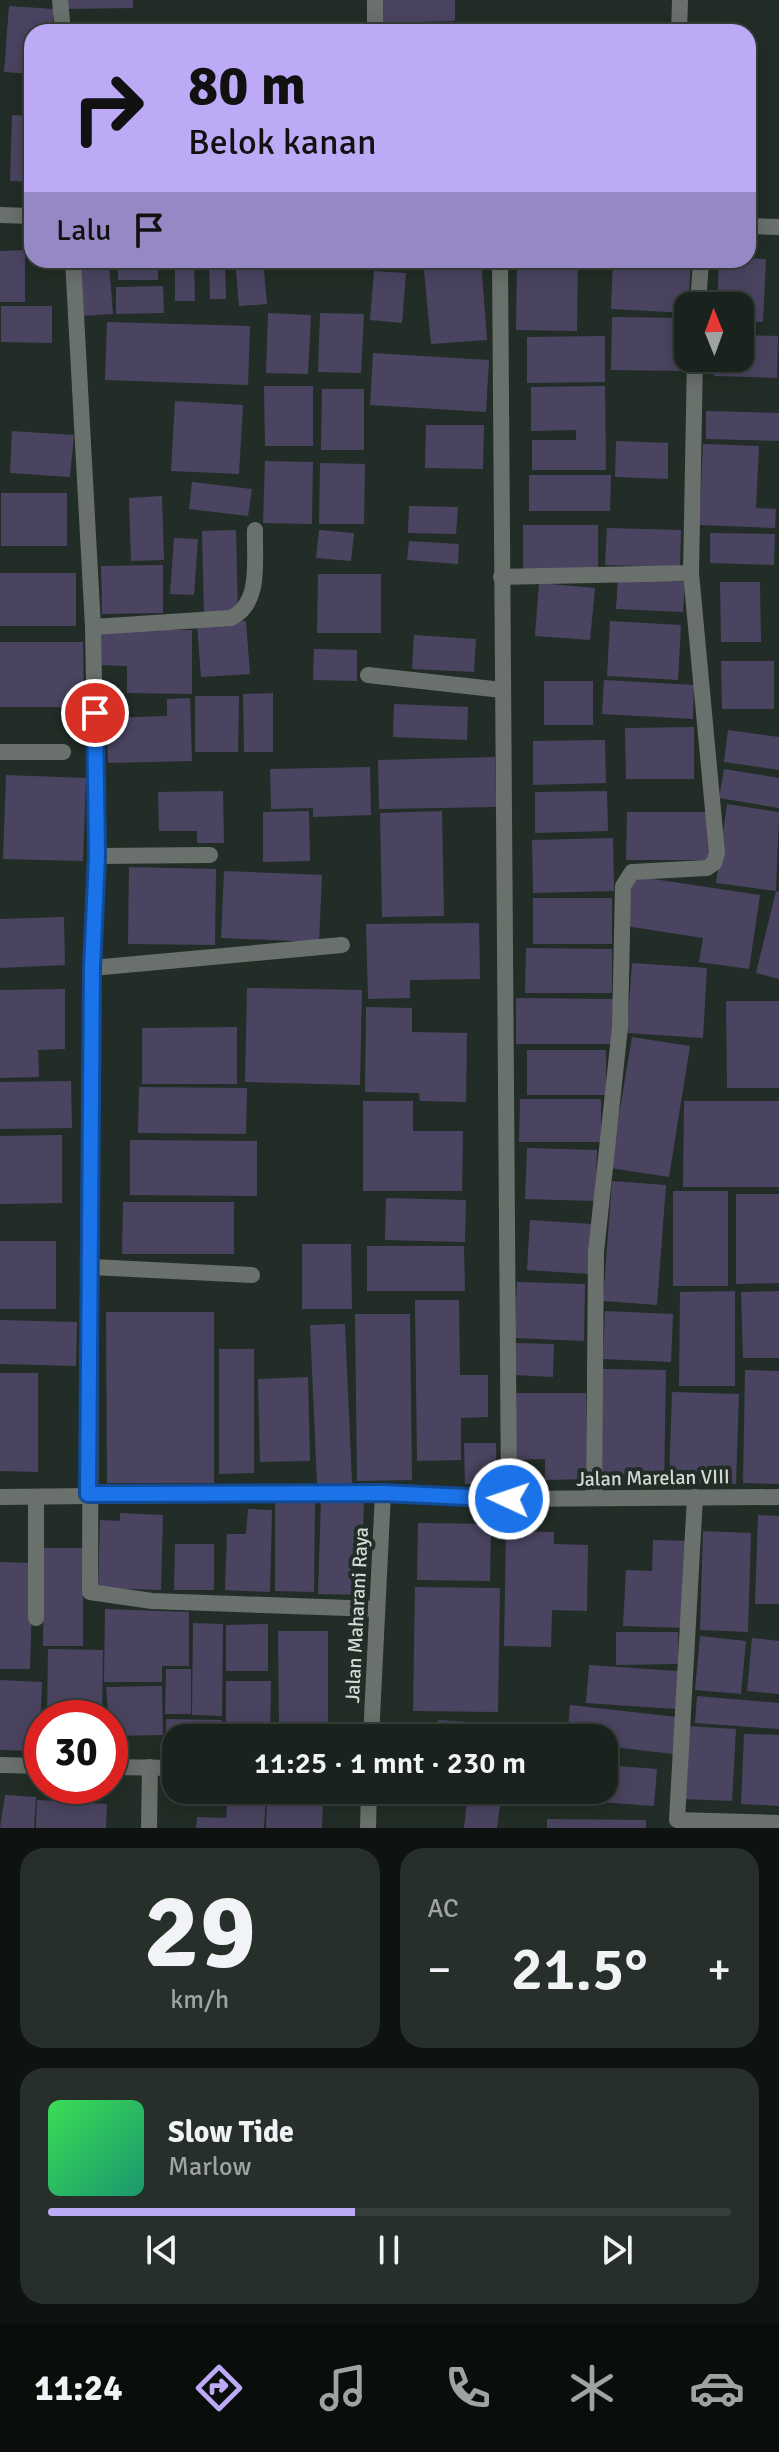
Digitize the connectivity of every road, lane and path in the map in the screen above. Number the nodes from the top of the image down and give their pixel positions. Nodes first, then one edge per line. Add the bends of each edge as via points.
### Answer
1 (60, 0) edge
2 (375, 0) edge
3 (680, 0) edge
4 (62, 24) edge
5 (375, 24) edge
6 (679, 24) edge
7 (0, 215) edge
8 (24, 216) edge
9 (756, 226) edge
10 (779, 227) edge
11 (73, 268) edge
12 (500, 268) edge
13 (700, 268) edge
14 (699, 292) edge
15 (695, 372) edge
16 (255, 530) dead end
17 (691, 573) junction
18 (501, 577) junction
19 (93, 627) junction
20 (368, 675) dead end
21 (502, 690) junction
22 (0, 752) edge
23 (63, 752) dead end
24 (210, 855) dead end
25 (97, 856) junction
26 (342, 945) dead end
27 (92, 968) junction
28 (92, 1267) junction
29 (252, 1275) dead end
30 (383, 1493) junction
31 (88, 1494) junction
32 (0, 1497) edge
33 (36, 1497) junction
34 (695, 1497) junction
35 (779, 1497) edge
36 (594, 1498) junction
37 (509, 1499) junction
38 (377, 1609) junction
39 (36, 1618) dead end
40 (372, 1724) edge
41 (0, 1765) edge
42 (24, 1766) edge
43 (128, 1767) edge
44 (150, 1767) junction
45 (162, 1767) edge
46 (369, 1804) edge
47 (779, 1823) edge
48 (149, 1828) edge
49 (368, 1828) edge

1 - 4 street
2 - 5 street
3 - 6 street
7 - 8 street
9 - 10 street
11 - 19 street
12 - 18 street
13 - 14 street
15 - 17 street
16 - 19 street via 252,599 241,614
17 - 18 street
17 - 36 street via 717,853 707,868 632,872 623,886 620,1027 596,1252
18 - 21 street
19 - 25 street
20 - 21 street
21 - 37 street
22 - 23 street
24 - 25 street
25 - 27 street
26 - 27 street
27 - 28 street
28 - 29 street
28 - 31 street
30 - 31 street, Jalan Marelan VIII
30 - 37 street, Jalan Marelan VIII
30 - 38 street, Jalan Maharani Raya
31 - 33 street, Jalan Marelan VIII
31 - 38 street via 90,1592 152,1601
32 - 33 street, Jalan Marelan VIII
33 - 39 street
34 - 35 street, Jalan Marelan VIII
34 - 36 street, Jalan Marelan VIII
34 - 47 street via 677,1820
36 - 37 street, Jalan Marelan VIII
38 - 40 street, Jalan Maharani Raya
41 - 42 street
43 - 44 street
44 - 45 street
44 - 48 street
46 - 49 street

